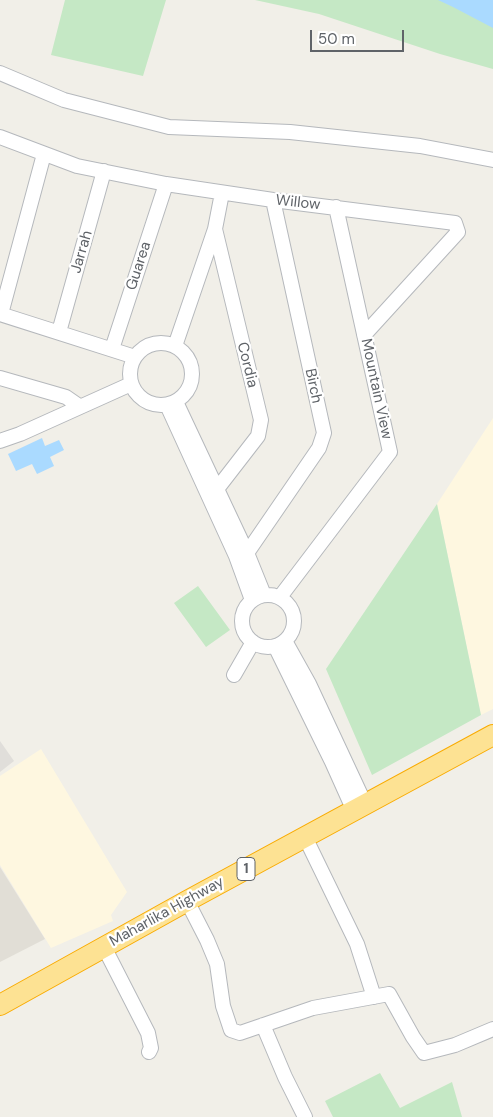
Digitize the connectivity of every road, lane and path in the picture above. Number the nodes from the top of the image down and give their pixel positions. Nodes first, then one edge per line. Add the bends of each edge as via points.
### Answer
1 (0, 73) edge
2 (0, 136) edge
3 (44, 154) junction
4 (493, 160) edge
5 (104, 171) junction
6 (166, 184) junction
7 (222, 193) junction
8 (273, 200) junction
9 (336, 207) junction
10 (215, 229) junction
11 (0, 314) edge
12 (59, 332) junction
13 (364, 335) junction
14 (175, 346) junction
15 (112, 349) junction
16 (135, 357) junction
17 (0, 378) edge
18 (131, 384) junction
19 (172, 403) junction
20 (79, 406) junction
21 (0, 441) edge
22 (217, 489) junction
23 (247, 553) junction
24 (280, 597) junction
25 (258, 598) junction
26 (253, 642) junction
27 (280, 644) junction
28 (234, 675) dead end
29 (493, 735) edge
30 (360, 808) junction
31 (305, 837) junction
32 (187, 901) junction
33 (104, 947) junction
34 (374, 997) junction
35 (0, 1005) edge
36 (263, 1025) junction
37 (493, 1029) edge
38 (150, 1052) dead end
39 (305, 1117) edge

1 - 4 street via 64,100 169,126 290,132 420,146
2 - 3 street, Willow
3 - 5 street, Willow via 77,166
3 - 11 street
5 - 6 street, Willow
5 - 12 street, Jarrah
6 - 7 street, Willow
6 - 15 street, Guarea
7 - 8 street, Willow
7 - 10 street
8 - 9 street, Willow
8 - 23 street, Birch via 324,433 319,448
9 - 13 street, Mountain View
9 - 13 street, Willow via 455,223 458,232
10 - 14 street
10 - 22 street, Cordia via 261,420 258,436
11 - 12 street
12 - 15 street
13 - 24 street, Mountain View via 390,452
14 - 16 street via 167,343 149,345
14 - 19 street via 189,360 192,378 184,396
15 - 16 street
16 - 18 street
17 - 20 street via 66,397
18 - 19 street via 141,399 149,403 158,406
18 - 20 street
19 - 22 street
19 - 25 street via 236,556
20 - 21 street
22 - 23 street
23 - 25 street
24 - 25 street
24 - 27 street via 292,609 294,626 291,634
25 - 26 street via 246,606 242,622
26 - 27 street via 260,646
26 - 28 street
27 - 30 street via 309,684
29 - 30 highway, Maharlika Highway / 1
30 - 31 highway, Maharlika Highway / 1
31 - 32 highway, Maharlika Highway / 1
31 - 34 street via 357,944
32 - 33 highway, Maharlika Highway / 1
32 - 36 street via 217,964 223,1006 231,1030 240,1033
33 - 35 highway, Maharlika Highway / 1
33 - 38 street via 148,1033
34 - 36 street via 313,1008
34 - 37 street via 389,994 424,1053 455,1045
36 - 39 street

